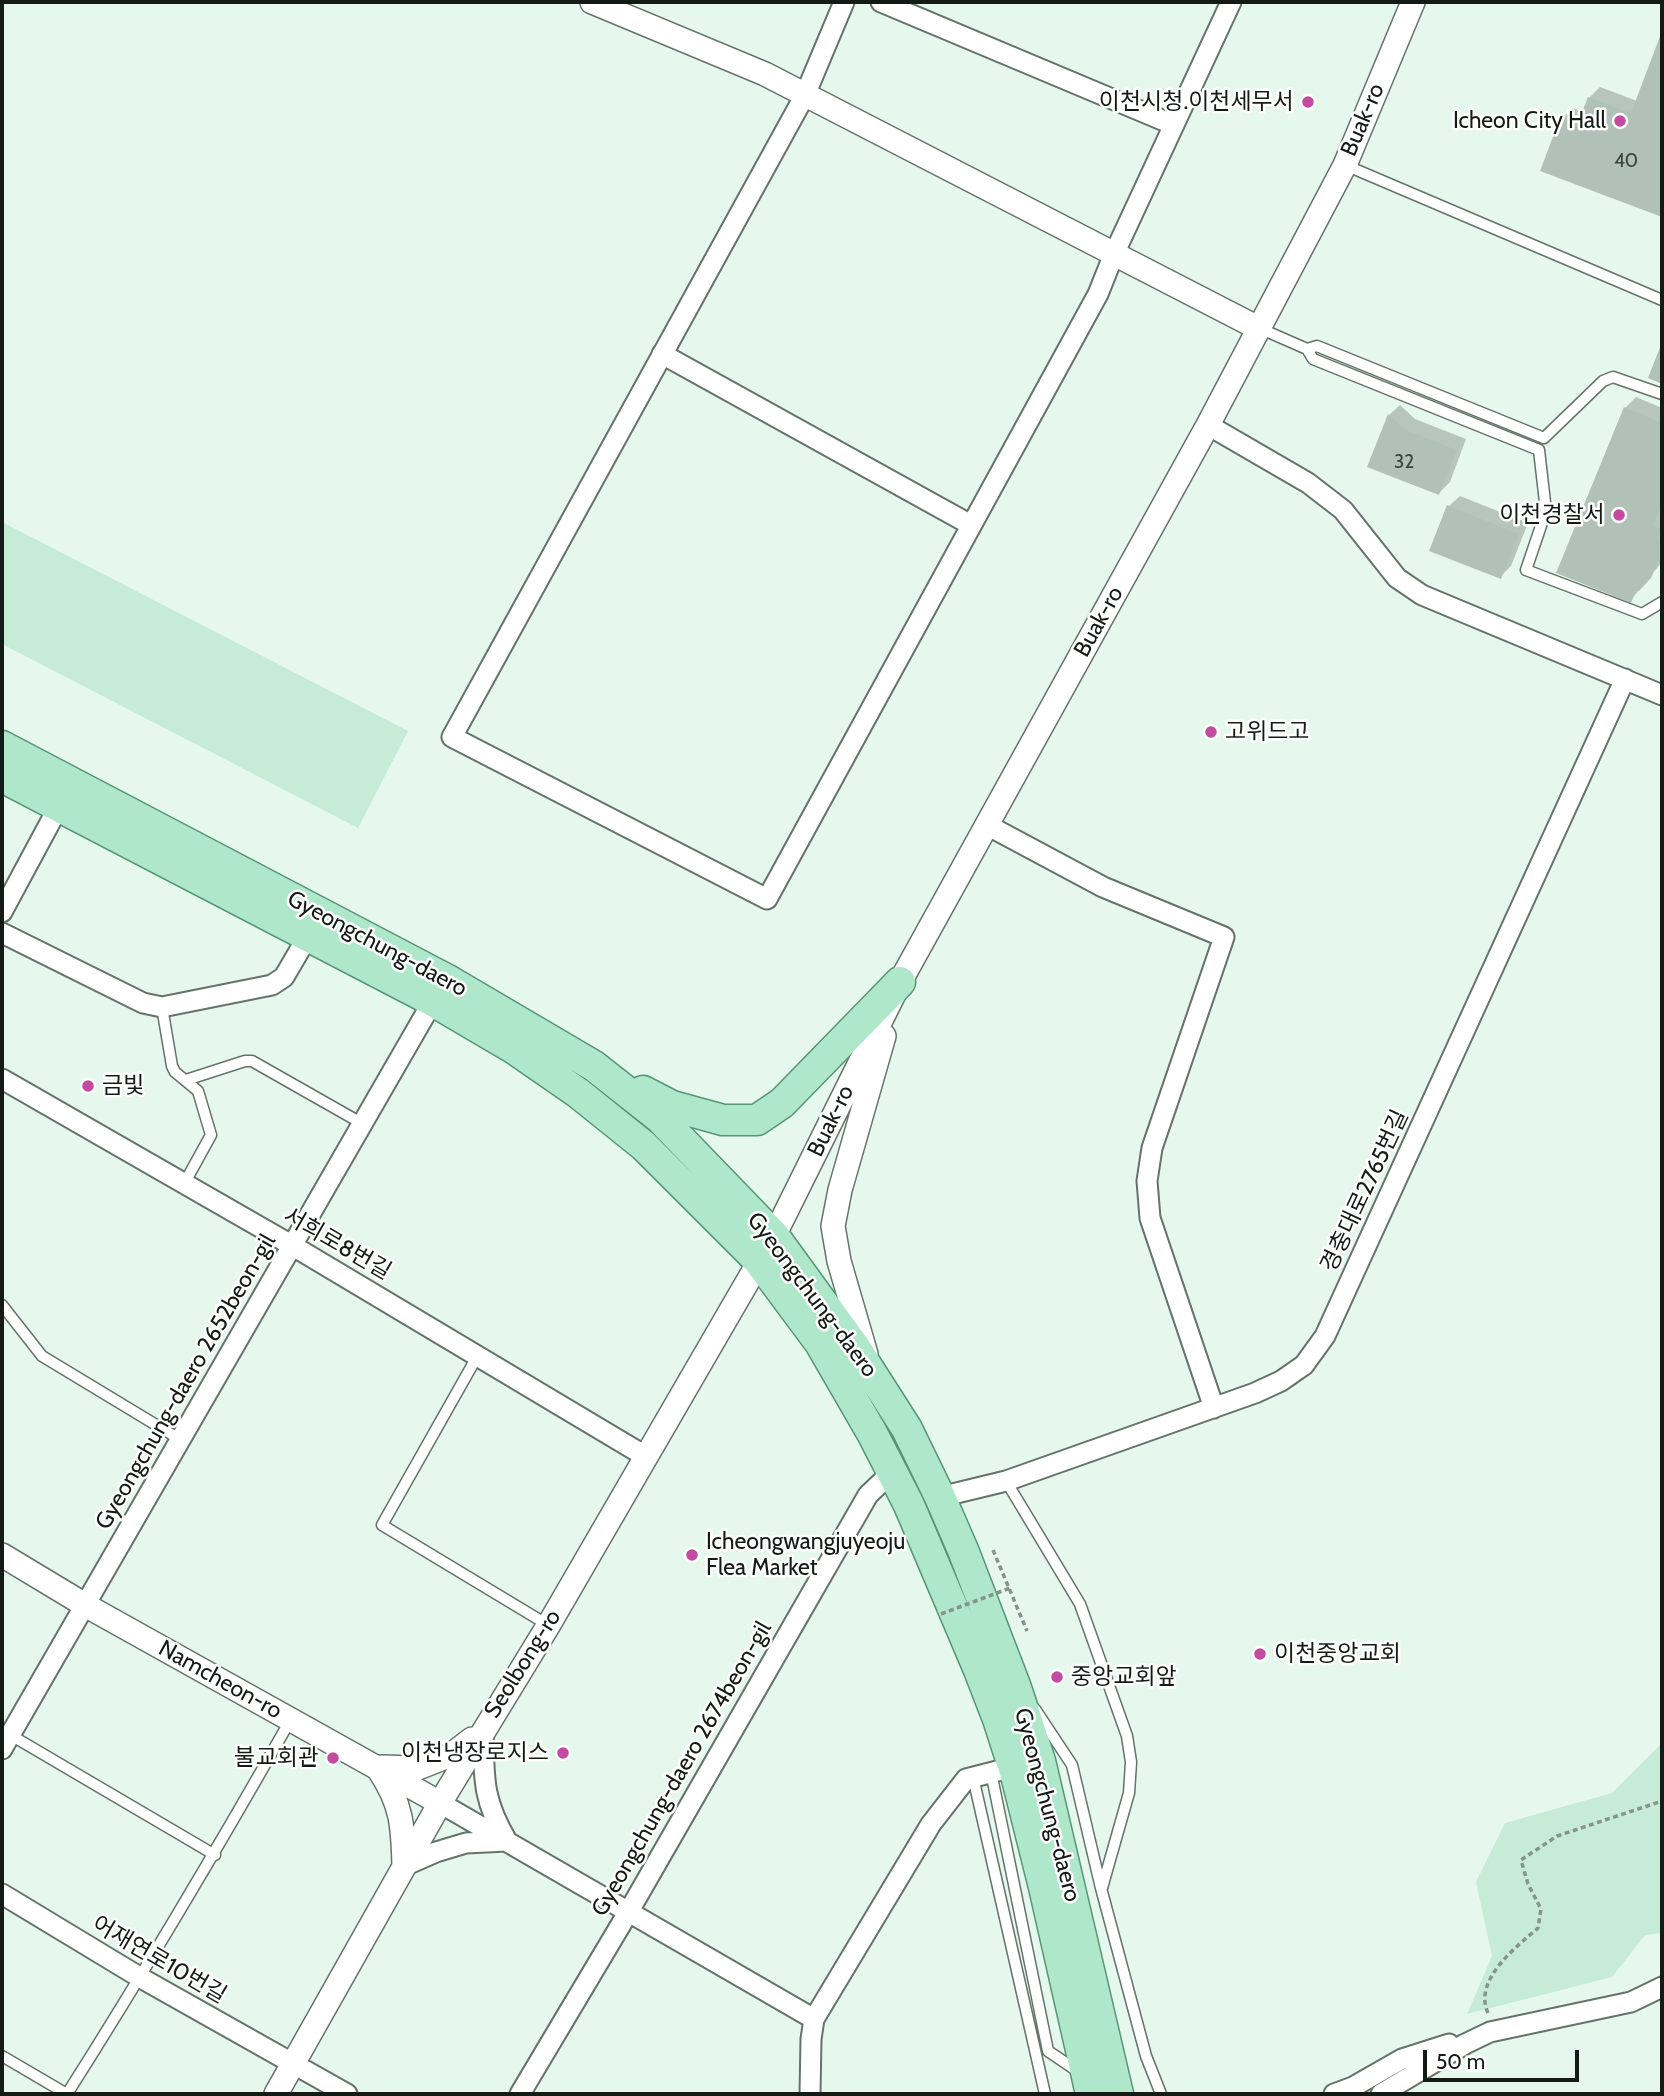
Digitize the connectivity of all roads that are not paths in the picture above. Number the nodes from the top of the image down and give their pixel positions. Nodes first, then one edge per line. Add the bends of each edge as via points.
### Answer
1 (592, 2) edge
2 (844, 2) edge
3 (881, 2) edge
4 (1231, 2) edge
5 (1413, 2) edge
6 (805, 95) junction
7 (1174, 125) junction
8 (1345, 165) junction
9 (1114, 254) junction
10 (1662, 300) edge
11 (1258, 328) junction
12 (1307, 349) junction
13 (662, 354) junction
14 (1662, 394) edge
15 (1208, 425) junction
16 (971, 525) junction
17 (1662, 602) edge
18 (1625, 679) junction
19 (1662, 695) edge
20 (2, 746) edge
21 (2, 778) edge
22 (59, 806) junction
23 (986, 825) junction
24 (2, 912) edge
25 (2, 933) edge
26 (308, 936) junction
27 (900, 982) junction
28 (433, 1001) junction
29 (162, 1007) junction
30 (594, 1066) junction
31 (2, 1079) edge
32 (186, 1080) junction
33 (363, 1124) junction
34 (184, 1184) junction
35 (293, 1246) junction
36 (766, 1249) junction
37 (2, 1304) edge
38 (478, 1355) junction
39 (870, 1371) junction
40 (1214, 1408) junction
41 (181, 1440) junction
42 (645, 1456) junction
43 (892, 1472) junction
44 (1006, 1481) junction
45 (940, 1497) junction
46 (2, 1555) edge
47 (85, 1605) junction
48 (548, 1626) junction
49 (1010, 1671) junction
50 (291, 1719) junction
51 (483, 1730) junction
52 (5, 1738) edge
53 (377, 1767) junction
54 (992, 1772) junction
55 (440, 1802) junction
56 (507, 1841) junction
57 (215, 1855) junction
58 (404, 1866) junction
59 (1101, 1888) junction
60 (2, 1894) edge
61 (629, 1912) junction
62 (141, 1978) junction
63 (1662, 1987) edge
64 (814, 2019) junction
65 (1492, 2031) junction
66 (2, 2056) edge
67 (293, 2065) junction
68 (1090, 2087) edge
69 (67, 2094) edge
70 (276, 2094) edge
71 (347, 2094) edge
72 (520, 2094) edge
73 (810, 2094) edge
74 (1045, 2094) edge
75 (1118, 2094) edge
76 (1161, 2094) edge
77 (1335, 2094) edge
78 (1381, 2094) edge

1 - 6 street
2 - 6 street
3 - 7 street
4 - 7 street
5 - 8 street, Buak-ro
6 - 9 street
6 - 13 street
7 - 9 street
8 - 10 lane
8 - 11 street, Buak-ro
9 - 11 street
9 - 16 street via 1098,294
11 - 12 lane
11 - 15 street, Buak-ro
12 - 14 lane via 1317,346 1544,438 1603,381 1613,377
12 - 17 lane via 1313,359 1539,450 1546,511 1525,570 1642,614
13 - 16 street
13 - 16 street via 452,737 767,899
15 - 18 street via 1308,483 1343,510 1396,578 1422,595
15 - 23 street, Buak-ro
18 - 19 street
18 - 40 street, 경충대로2765번길 via 1325,1336 1304,1365 1281,1381
20 - 30 main road, Gyeongchung-daero via 446,979
21 - 22 main road, Gyeongchung-daero
22 - 24 street
22 - 26 main road, Gyeongchung-daero
23 - 27 street, Buak-ro
23 - 40 street via 1103,887 1224,937 1152,1148 1147,1181 1150,1219
25 - 29 street via 143,1003
26 - 28 main road, Gyeongchung-daero
26 - 29 street via 284,977 272,985
27 - 30 main road via 782,1103 757,1120 723,1120 672,1106
27 - 36 street, Buak-ro
27 - 39 street via 833,1226
28 - 33 street, Gyeongchung-daero 2652beon-gil
28 - 36 main road, Gyeongchung-daero via 578,1093
29 - 32 lane via 172,1066
30 - 36 main road, Gyeongchung-daero via 660,1118
31 - 34 street, 서희로8번길
32 - 33 lane via 252,1061
32 - 34 lane via 198,1091 211,1135
33 - 35 street, Gyeongchung-daero 2652beon-gil
34 - 35 street, 서희로8번길
35 - 38 street, 서희로8번길
35 - 41 street, Gyeongchung-daero 2652beon-gil
36 - 39 main road, Gyeongchung-daero
36 - 42 street, Seolbong-ro
36 - 43 main road, Gyeongchung-daero
37 - 41 lane via 42,1356
38 - 42 street, 서희로8번길
38 - 48 lane via 382,1525
39 - 45 main road, Gyeongchung-daero
40 - 44 street, 경충대로2765번길
41 - 47 street, Gyeongchung-daero 2652beon-gil
42 - 48 street, Seolbong-ro
43 - 54 main road, Gyeongchung-daero via 998,1718
43 - 61 street, Gyeongchung-daero 2674beon-gil via 868,1495
44 - 45 street, 경충대로2765번길
44 - 59 lane via 1080,1604 1127,1736 1129,1793
45 - 49 main road, Gyeongchung-daero
46 - 47 street, Namcheon-ro
47 - 50 street, Namcheon-ro
47 - 52 street, Gyeongchung-daero 2652beon-gil
48 - 51 street, Seolbong-ro
49 - 59 lane via 1072,1765
49 - 75 main road, Gyeongchung-daero via 1040,1761
50 - 53 street, Namcheon-ro
50 - 57 lane
51 - 53 street via 452,1755 418,1768
51 - 55 street, Seolbong-ro
51 - 56 street via 484,1784 492,1816
52 - 57 lane
53 - 55 street, Namcheon-ro
53 - 58 street via 393,1791 403,1827
54 - 64 street via 966,1779 931,1824
54 - 68 main road, Gyeongchung-daero via 1044,1887
54 - 74 lane
55 - 56 street
55 - 58 street, Seolbong-ro
56 - 58 street via 466,1843
56 - 61 street
57 - 62 lane
58 - 67 street, Seolbong-ro
59 - 76 lane via 1146,2056
60 - 62 street, 어재연로10번길
61 - 64 street
61 - 72 street, Gyeongchung-daero 2674beon-gil
62 - 67 street, 어재연로10번길
62 - 69 lane
63 - 65 street via 1631,2002
64 - 73 street
65 - 77 street via 1402,2059
65 - 78 street
66 - 69 lane
67 - 70 street, Seolbong-ro
67 - 71 street, 어재연로10번길

